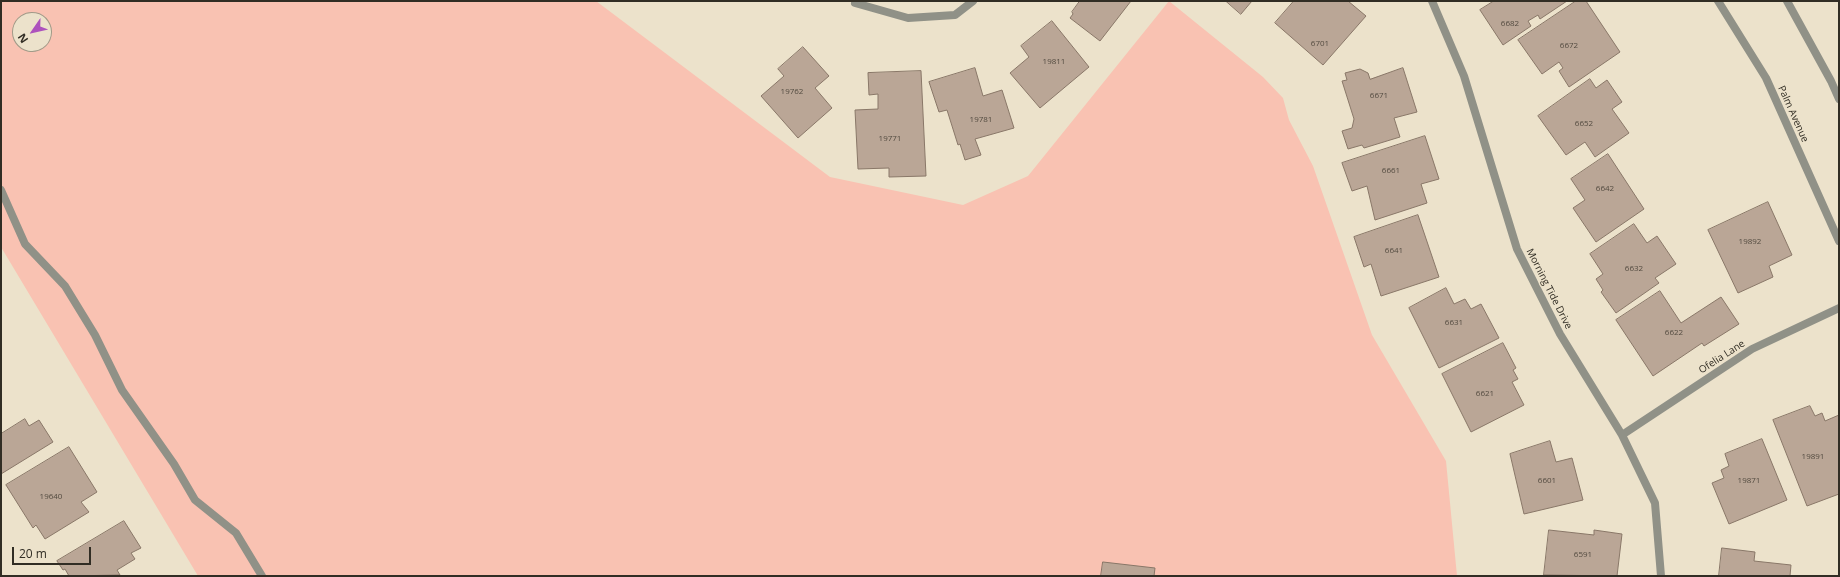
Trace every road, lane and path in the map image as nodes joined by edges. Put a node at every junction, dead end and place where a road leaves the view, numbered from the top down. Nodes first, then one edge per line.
1 (973, 1) edge
2 (1432, 1) edge
3 (1718, 1) edge
4 (1787, 1) edge
5 (855, 3) dead end
6 (1839, 99) edge
7 (1, 190) edge
8 (1839, 241) edge
9 (1839, 308) edge
10 (1622, 435) junction
11 (262, 576) edge
12 (1661, 576) edge

1 - 5 street
2 - 10 street, Morning Tide Drive
3 - 8 street, Palm Avenue
4 - 6 street
7 - 11 street
9 - 10 street, Ofelia Lane
10 - 12 street, Morning Tide Drive

